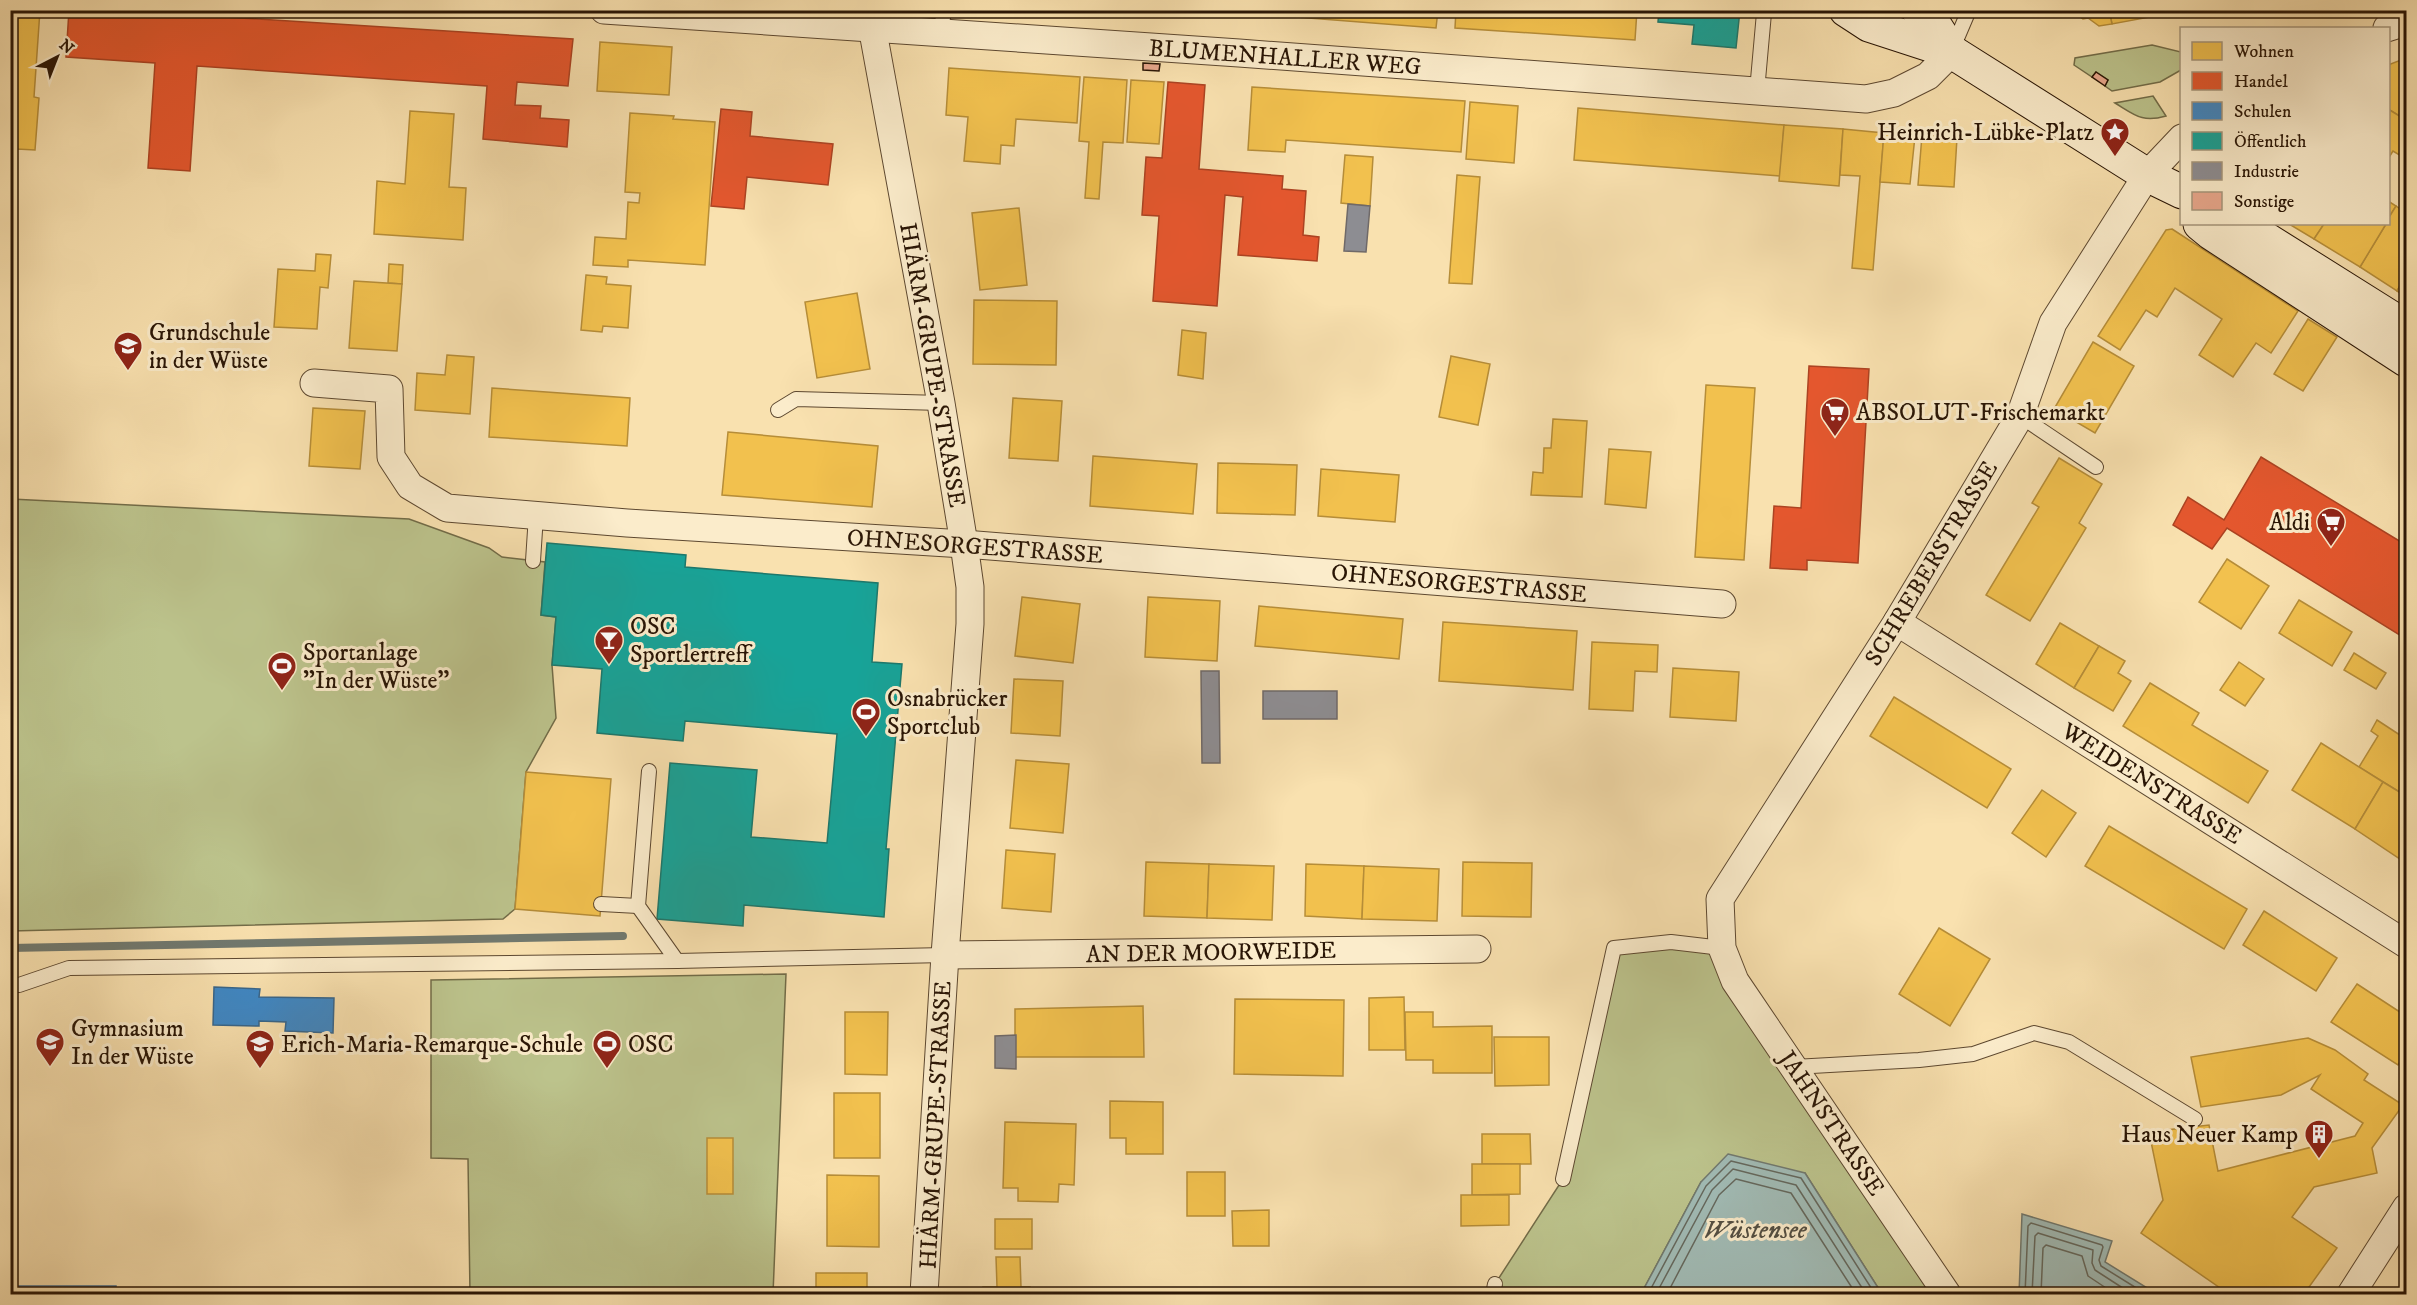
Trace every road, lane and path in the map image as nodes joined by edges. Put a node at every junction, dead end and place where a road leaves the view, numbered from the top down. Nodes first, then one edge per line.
1 (604, 10) edge
2 (1846, 10) edge
3 (1918, 10) edge
4 (1969, 10) edge
5 (1764, 13) dead end
6 (870, 19) edge
7 (942, 22) edge
8 (2406, 22) edge
9 (2390, 27) edge
10 (1952, 52) junction
11 (1757, 91) junction
12 (2180, 139) edge
13 (2147, 175) junction
14 (2180, 192) edge
15 (2180, 206) edge
16 (2201, 225) edge
17 (2243, 225) edge
18 (2386, 325) edge
19 (2406, 360) edge
20 (314, 383) dead end
21 (941, 403) junction
22 (778, 410) dead end
23 (2020, 416) junction
24 (2096, 467) dead end
25 (536, 515) junction
26 (964, 544) junction
27 (533, 561) dead end
28 (1722, 604) dead end
29 (1898, 622) junction
30 (649, 771) dead end
31 (601, 904) dead end
32 (638, 906) junction
33 (2406, 944) edge
34 (1722, 948) junction
35 (1478, 949) dead end
36 (945, 955) junction
37 (677, 961) junction
38 (10, 985) edge
39 (1794, 1067) junction
40 (2195, 1119) dead end
41 (1563, 1179) dead end
42 (2406, 1208) edge
43 (924, 1294) edge
44 (1947, 1294) edge
45 (2351, 1294) edge

1 - 6 street, BLUMENHALLER WEG
2 - 10 main road
3 - 10 main road
4 - 10 lane
5 - 11 lane
6 - 7 street, BLUMENHALLER WEG
6 - 21 street, HIÄRM-GRUPE-STRASSE
7 - 11 street, BLUMENHALLER WEG
8 - 9 street
10 - 11 street, BLUMENHALLER WEG
10 - 13 main road
12 - 13 street, SCHREBERSTRASSE
13 - 14 main road
13 - 15 main road
13 - 23 street, SCHREBERSTRASSE
16 - 18 main road
17 - 18 main road
18 - 19 main road
20 - 25 street, OHNESORGESTRASSE
21 - 22 lane
21 - 26 street, HIÄRM-GRUPE-STRASSE
23 - 24 lane
23 - 29 street, SCHREBERSTRASSE
25 - 26 street, OHNESORGESTRASSE
25 - 27 lane
26 - 28 street, OHNESORGESTRASSE
26 - 36 street, HIÄRM-GRUPE-STRASSE
29 - 33 street, WEIDENSTRASSE
29 - 34 street, SCHREBERSTRASSE
30 - 32 lane
31 - 32 lane
32 - 37 lane
34 - 39 street, JAHNSTRASSE
34 - 41 lane
35 - 36 street, AN DER MOORWEIDE
36 - 37 lane, HIÄRM-GRUPE-STRASSE
36 - 43 street, HIÄRM-GRUPE-STRASSE
37 - 38 lane, HIÄRM-GRUPE-STRASSE
39 - 40 lane
39 - 44 street, JAHNSTRASSE
42 - 45 street

